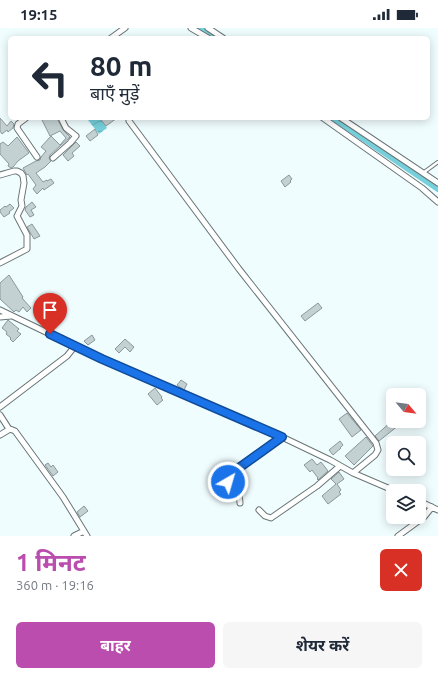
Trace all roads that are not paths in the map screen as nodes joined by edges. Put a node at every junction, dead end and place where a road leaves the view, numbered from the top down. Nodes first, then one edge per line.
1 (125, 28) edge
2 (191, 28) edge
3 (208, 28) edge
4 (114, 36) edge
5 (205, 36) edge
6 (220, 36) edge
7 (23, 120) edge
8 (62, 120) edge
9 (326, 120) edge
10 (344, 120) edge
11 (129, 121) dead end
12 (37, 157) dead end
13 (53, 158) dead end
14 (438, 162) edge
15 (423, 173) junction
16 (0, 175) edge
17 (438, 183) edge
18 (438, 202) edge
19 (0, 263) edge
20 (0, 310) edge
21 (12, 316) junction
22 (0, 317) edge
23 (75, 346) junction
24 (0, 408) edge
25 (0, 415) edge
26 (9, 429) junction
27 (0, 435) edge
28 (282, 437) junction
29 (340, 466) junction
30 (353, 473) junction
31 (386, 487) edge
32 (240, 503) dead end
33 (426, 504) edge
34 (432, 507) junction
35 (259, 510) dead end
36 (438, 510) edge
37 (85, 534) edge
38 (74, 536) edge
39 (398, 536) edge

1 - 4 street
2 - 5 street
3 - 6 street
7 - 12 street
8 - 13 street
9 - 18 street
10 - 15 street
11 - 30 street
14 - 15 lane
15 - 17 street
16 - 19 street
20 - 21 street
21 - 22 street
21 - 23 street
23 - 24 street
23 - 28 street
25 - 26 street
26 - 27 street
26 - 37 street
28 - 29 street
28 - 32 street
29 - 30 street
29 - 35 street
30 - 31 street
33 - 34 street
34 - 36 street
34 - 39 street
37 - 38 street

